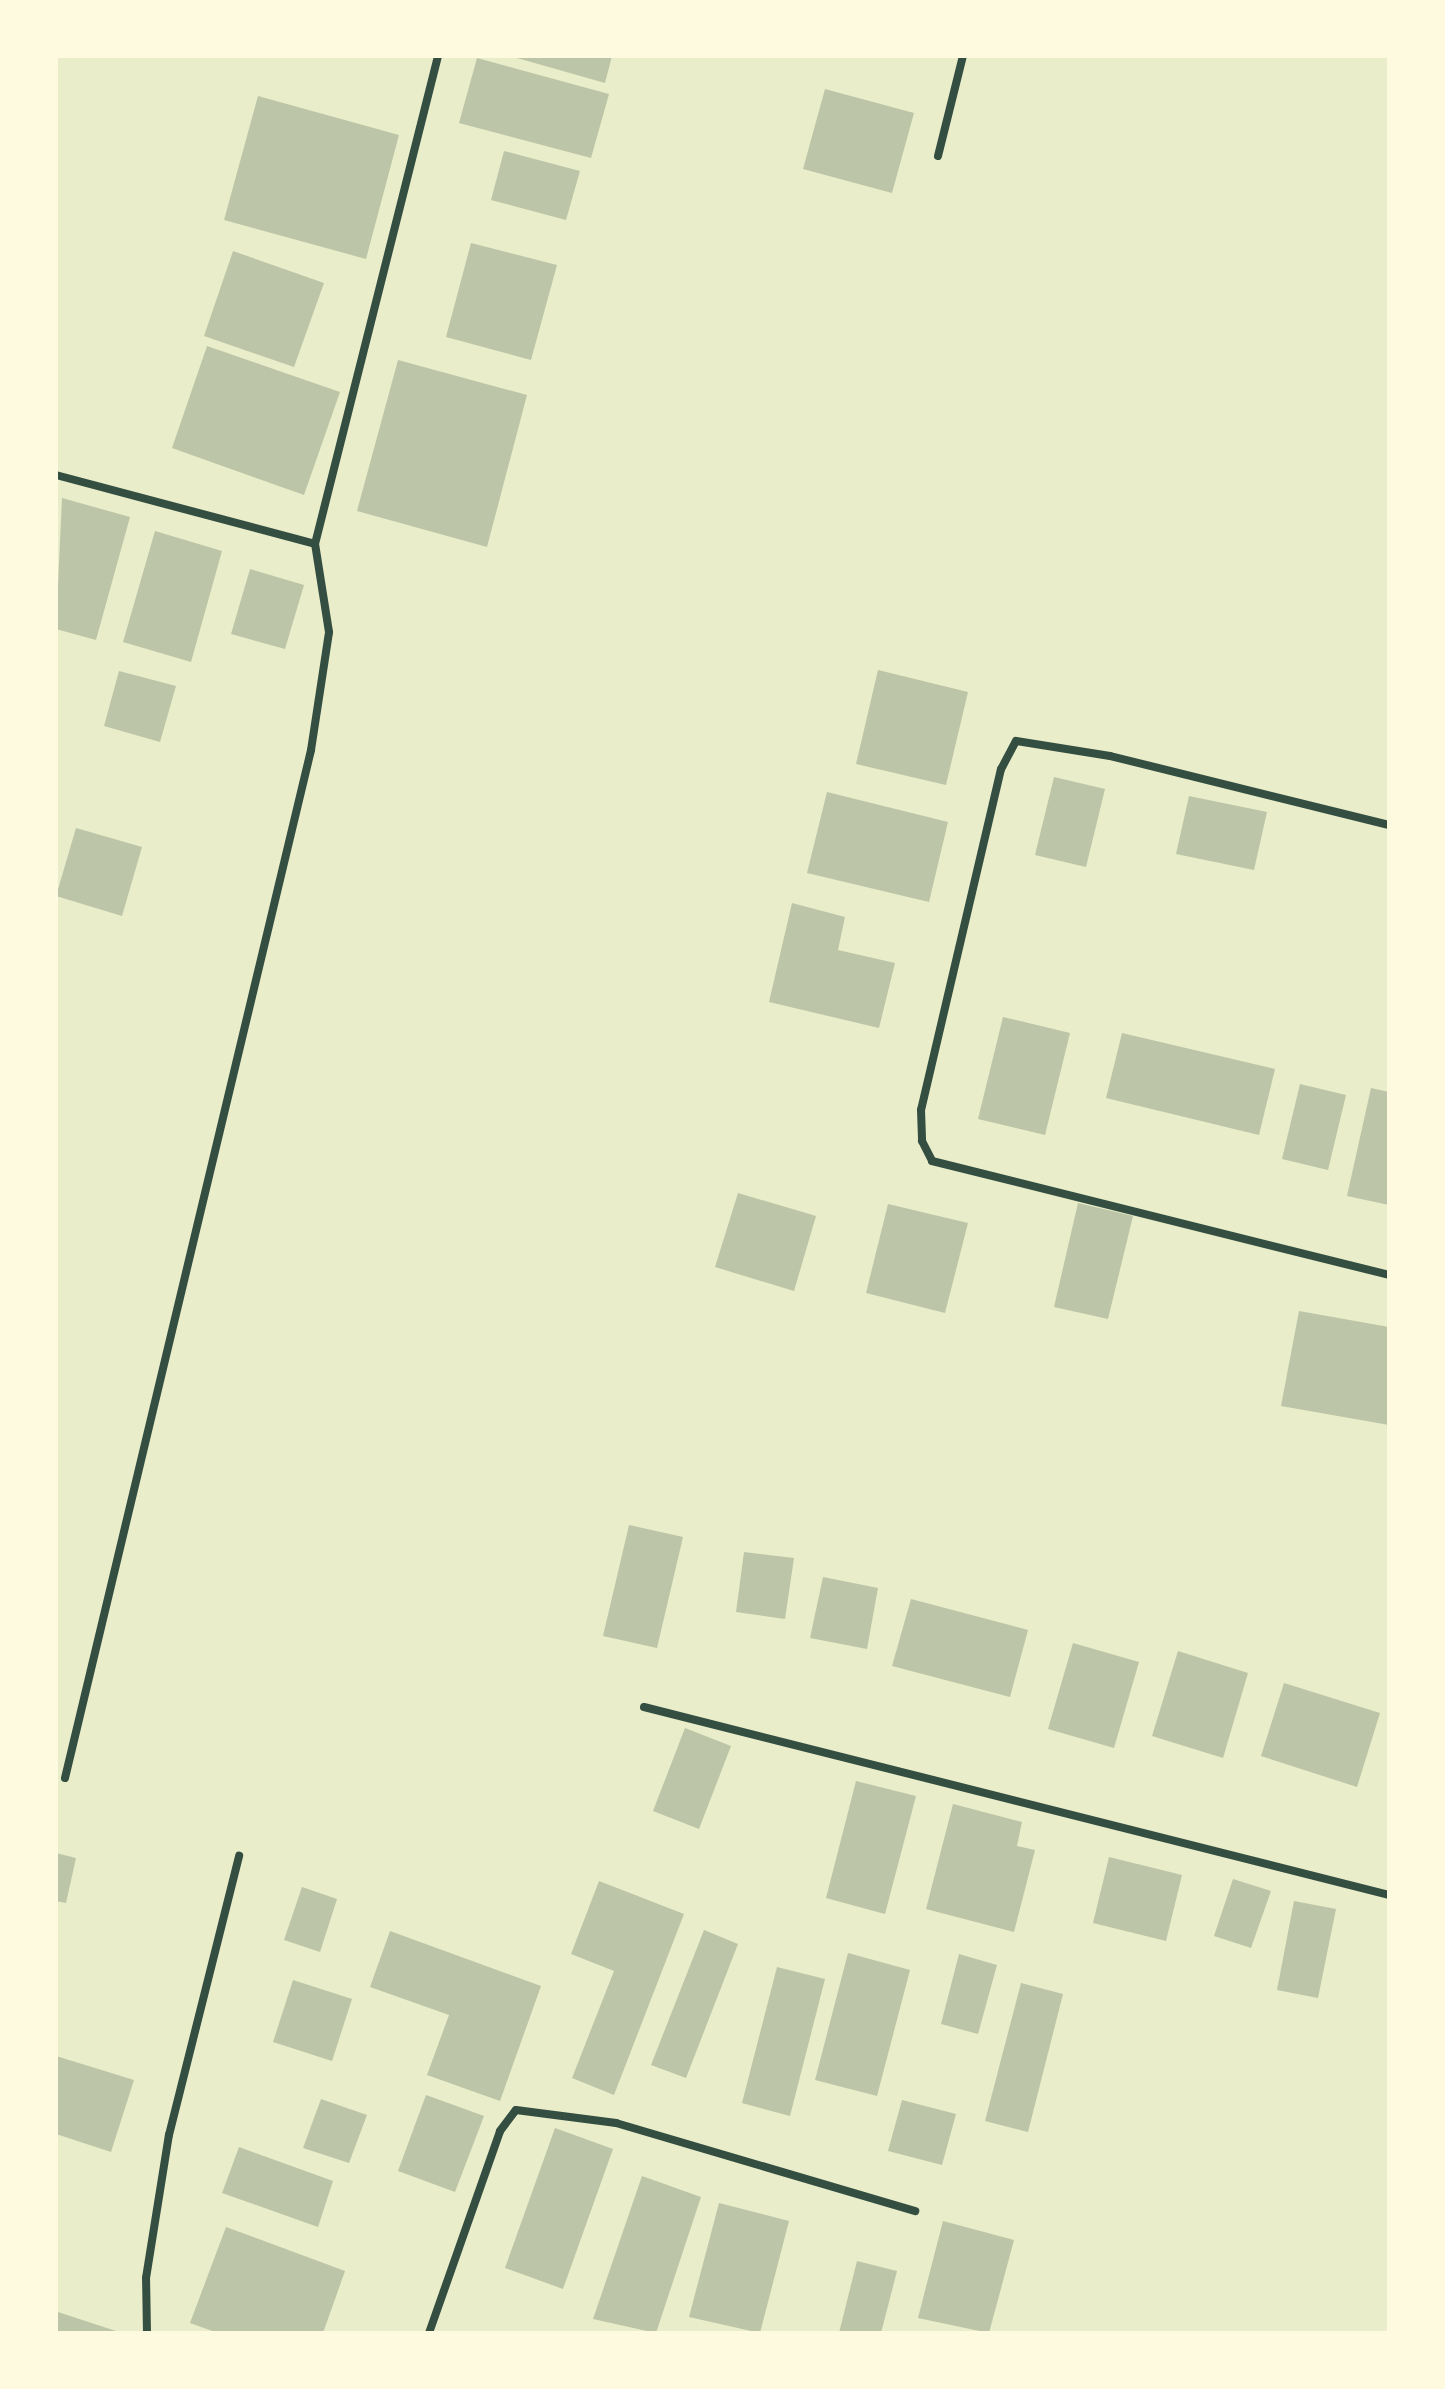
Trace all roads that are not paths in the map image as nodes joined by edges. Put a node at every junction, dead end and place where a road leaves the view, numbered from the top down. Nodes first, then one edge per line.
1 (438, 56) edge
2 (963, 56) edge
3 (938, 156) dead end
4 (56, 475) edge
5 (315, 544) junction
6 (1389, 825) edge
7 (1389, 1275) edge
8 (644, 1707) dead end
9 (65, 1778) dead end
10 (239, 1856) dead end
11 (1389, 1895) edge
12 (915, 2211) dead end
13 (147, 2333) edge
14 (429, 2333) edge

1 - 5 street
2 - 3 street
4 - 5 street
5 - 9 street
6 - 7 street
8 - 11 street
10 - 13 street
12 - 14 street

